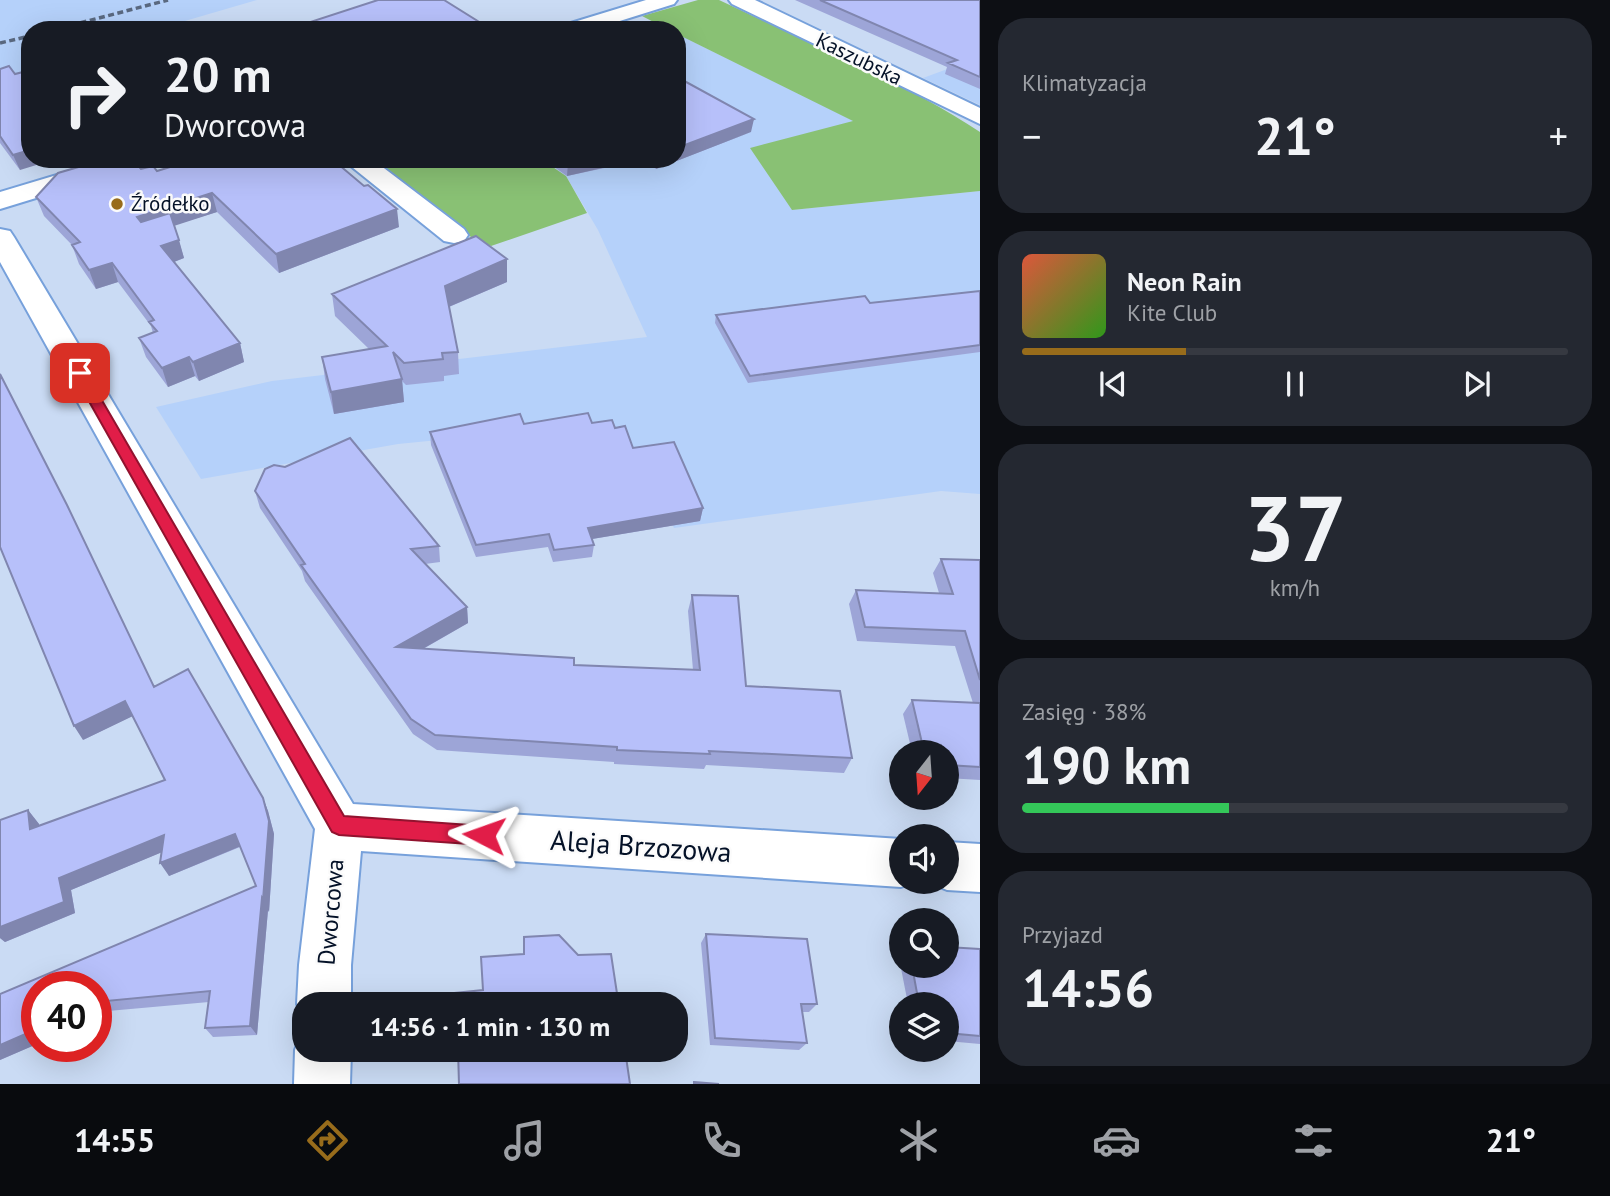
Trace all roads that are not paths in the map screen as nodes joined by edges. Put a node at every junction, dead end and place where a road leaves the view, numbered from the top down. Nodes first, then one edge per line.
1 (667, 0) edge
2 (739, 0) edge
3 (598, 21) edge
4 (980, 117) edge
5 (108, 168) edge
6 (367, 168) edge
7 (0, 201) edge
8 (454, 235) dead end
9 (0, 237) edge
10 (339, 825) junction
11 (889, 862) edge
12 (959, 867) edge
13 (980, 868) edge
14 (324, 992) edge
15 (323, 1062) edge
16 (322, 1084) edge

1 - 3 street
2 - 4 street, Kaszubska
5 - 7 street
6 - 8 street
9 - 10 street, Dworcowa
10 - 11 street, Aleja Brzozowa
10 - 14 street, Dworcowa
12 - 13 street
15 - 16 street

